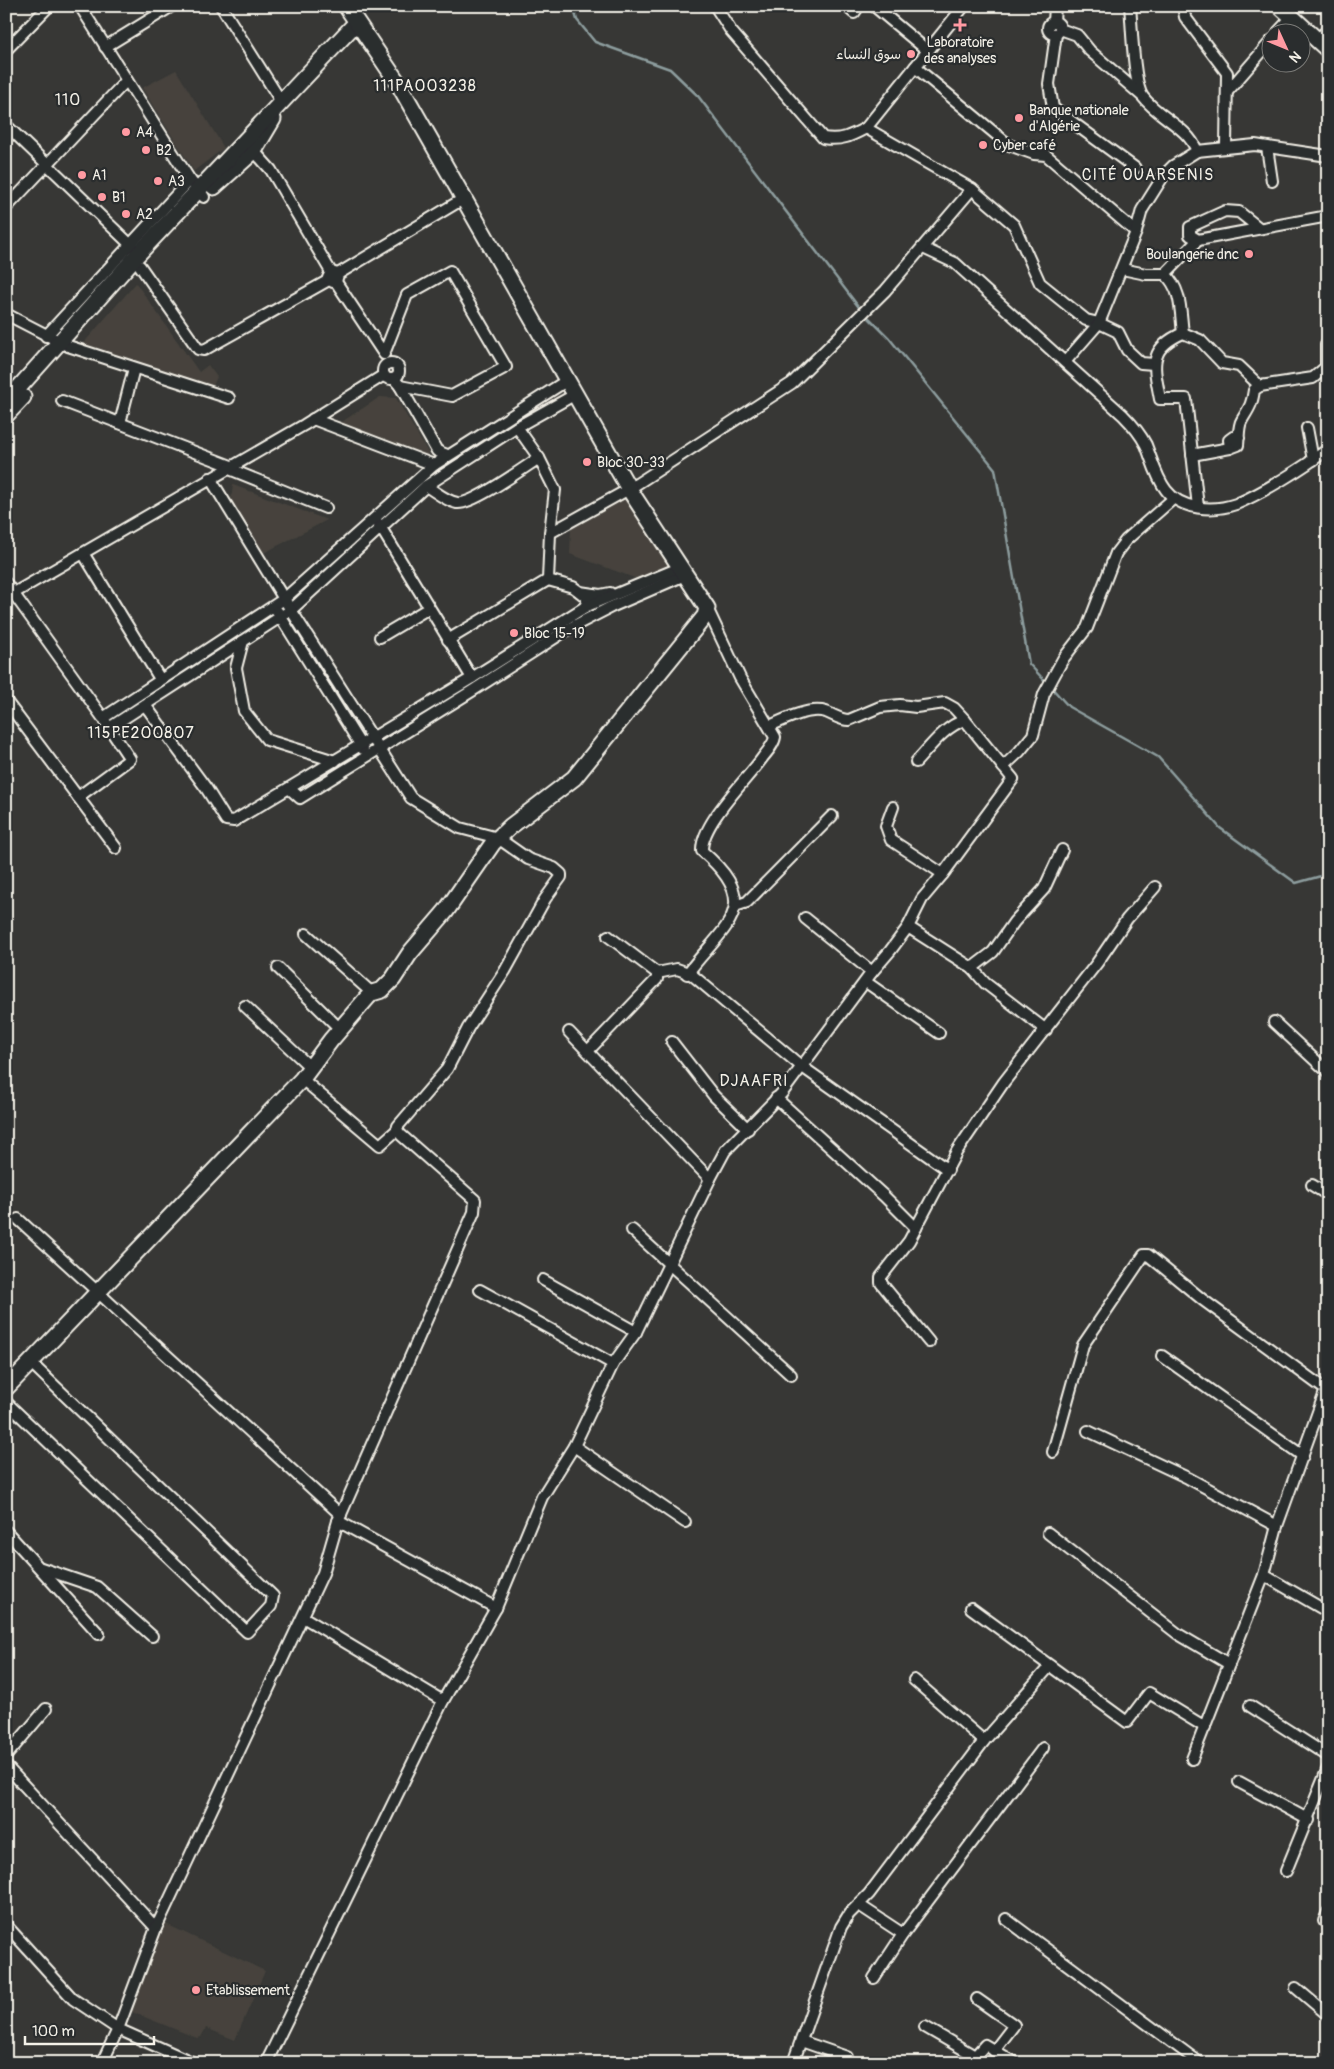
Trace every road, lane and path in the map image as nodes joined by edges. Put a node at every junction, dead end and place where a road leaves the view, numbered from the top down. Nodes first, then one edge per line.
1 (49, 6) edge
2 (80, 6) edge
3 (172, 6) edge
4 (221, 6) edge
5 (346, 6) edge
6 (716, 6) edge
7 (846, 6) edge
8 (859, 6) edge
9 (874, 6) edge
10 (964, 6) edge
11 (1054, 6) edge
12 (1130, 6) edge
13 (1183, 6) edge
14 (1280, 6) edge
15 (1292, 17) junction
16 (1287, 22) edge
17 (356, 23) junction
18 (1056, 28) junction
19 (1326, 36) edge
20 (105, 47) junction
21 (6, 50) edge
22 (928, 50) junction
23 (1262, 52) edge
24 (915, 67) junction
25 (126, 81) junction
26 (1227, 92) junction
27 (1143, 97) junction
28 (280, 105) junction
29 (6, 125) edge
30 (866, 128) junction
31 (251, 145) junction
32 (1226, 147) junction
33 (1267, 147) junction
34 (1197, 152) junction
35 (1328, 156) edge
36 (48, 164) junction
37 (1135, 168) dead end
38 (1272, 181) dead end
39 (198, 189) junction
40 (972, 189) junction
41 (463, 199) junction
42 (6, 208) edge
43 (1328, 216) edge
44 (1259, 228) junction
45 (1136, 232) junction
46 (1198, 240) junction
47 (923, 248) junction
48 (137, 255) junction
49 (1122, 269) junction
50 (1165, 274) junction
51 (333, 277) junction
52 (6, 314) edge
53 (1099, 323) junction
54 (1183, 332) junction
55 (46, 336) junction
56 (1328, 340) edge
57 (64, 345) junction
58 (386, 358) junction
59 (1065, 362) junction
60 (1154, 364) junction
61 (134, 368) junction
62 (393, 380) junction
63 (566, 381) junction
64 (1260, 386) junction
65 (574, 395) junction
66 (229, 398) dead end
67 (62, 401) dead end
68 (6, 402) edge
69 (6, 415) edge
70 (313, 419) junction
71 (120, 423) junction
72 (517, 427) junction
73 (1307, 428) dead end
74 (1328, 449) edge
75 (447, 455) junction
76 (1192, 455) junction
77 (539, 458) junction
78 (1314, 460) junction
79 (434, 465) junction
80 (229, 467) junction
81 (210, 478) junction
82 (426, 486) junction
83 (629, 489) junction
84 (1174, 498) junction
85 (1198, 507) junction
86 (326, 508) dead end
87 (376, 519) junction
88 (381, 529) junction
89 (550, 533) junction
90 (83, 553) junction
91 (682, 571) junction
92 (548, 580) junction
93 (6, 583) edge
94 (628, 588) junction
95 (580, 592) junction
96 (14, 593) junction
97 (284, 599) junction
98 (274, 606) junction
99 (585, 607) junction
100 (429, 608) junction
101 (707, 608) junction
102 (291, 610) junction
103 (281, 617) junction
104 (380, 637) dead end
105 (448, 640) junction
106 (243, 641) junction
107 (472, 678) junction
108 (160, 680) junction
109 (6, 701) edge
110 (145, 705) junction
111 (103, 718) junction
112 (965, 720) junction
113 (770, 726) junction
114 (109, 728) junction
115 (372, 738) junction
116 (360, 745) junction
117 (379, 749) junction
118 (367, 756) junction
119 (335, 761) junction
120 (916, 762) dead end
121 (1003, 767) junction
122 (290, 789) junction
123 (78, 797) junction
124 (893, 806) dead end
125 (832, 816) dead end
126 (498, 838) junction
127 (116, 848) dead end
128 (1062, 850) dead end
129 (944, 874) junction
130 (1155, 887) dead end
131 (735, 906) junction
132 (805, 918) dead end
133 (908, 927) junction
134 (306, 934) dead end
135 (608, 936) dead end
136 (278, 968) dead end
137 (972, 968) junction
138 (872, 972) junction
139 (657, 973) junction
140 (687, 974) junction
141 (866, 982) junction
142 (372, 993) junction
143 (245, 1006) dead end
144 (1274, 1022) dead end
145 (340, 1029) junction
146 (1046, 1030) junction
147 (570, 1032) dead end
148 (939, 1034) dead end
149 (672, 1042) dead end
150 (588, 1051) junction
151 (801, 1066) junction
152 (1328, 1072) edge
153 (306, 1073) junction
154 (776, 1098) junction
155 (748, 1129) junction
156 (397, 1130) junction
157 (948, 1170) junction
158 (710, 1179) junction
159 (1312, 1185) dead end
160 (1328, 1195) edge
161 (18, 1219) dead end
162 (916, 1228) junction
163 (632, 1230) dead end
164 (669, 1263) junction
165 (543, 1280) dead end
166 (480, 1290) dead end
167 (98, 1291) junction
168 (636, 1332) junction
169 (929, 1342) dead end
170 (1162, 1356) dead end
171 (30, 1362) junction
172 (613, 1364) junction
173 (791, 1375) dead end
174 (1327, 1387) edge
175 (6, 1388) edge
176 (6, 1402) edge
177 (1088, 1431) dead end
178 (574, 1446) junction
179 (1052, 1452) dead end
180 (1302, 1456) junction
181 (340, 1518) junction
182 (686, 1522) dead end
183 (1277, 1526) junction
184 (6, 1531) edge
185 (1048, 1533) dead end
186 (41, 1568) junction
187 (1264, 1575) junction
188 (496, 1608) junction
189 (970, 1608) dead end
190 (1328, 1612) edge
191 (302, 1617) junction
192 (99, 1634) dead end
193 (152, 1636) dead end
194 (1229, 1664) junction
195 (1050, 1666) junction
196 (914, 1680) dead end
197 (443, 1700) junction
198 (1250, 1706) dead end
199 (46, 1709) dead end
200 (1206, 1727) junction
201 (984, 1741) junction
202 (1043, 1748) dead end
203 (6, 1756) edge
204 (1328, 1756) edge
205 (1192, 1759) dead end
206 (6, 1766) edge
207 (1328, 1768) edge
208 (1239, 1782) dead end
209 (1309, 1820) junction
210 (1286, 1871) dead end
211 (860, 1905) junction
212 (1006, 1919) dead end
213 (6, 1925) edge
214 (156, 1928) junction
215 (903, 1934) junction
216 (874, 1978) dead end
217 (1296, 1988) dead end
218 (976, 1999) dead end
219 (1328, 2016) edge
220 (925, 2027) dead end
221 (118, 2029) junction
222 (801, 2041) junction
223 (994, 2051) junction
224 (847, 2057) dead end
225 (972, 2060) edge
226 (102, 2063) edge
227 (194, 2063) edge
228 (266, 2063) edge
229 (793, 2063) edge
230 (1016, 2063) edge
231 (1200, 2063) edge

1 - 21 street
2 - 20 street
3 - 20 street
4 - 28 street
5 - 17 street
6 - 30 street
7 - 8 street
9 - 22 street
10 - 22 street
11 - 18 street
12 - 27 street
13 - 26 street
14 - 15 street
15 - 16 street
15 - 19 street
17 - 28 street
17 - 41 street
18 - 27 street
18 - 37 street
20 - 25 street
22 - 24 street
23 - 26 street
24 - 30 street
24 - 45 street
25 - 36 street
25 - 39 street
26 - 32 street
27 - 34 street
28 - 31 street
29 - 36 street
30 - 40 street
31 - 39 street
31 - 51 street
32 - 33 street
32 - 34 street
33 - 35 street
33 - 38 street
34 - 45 street
36 - 42 street
36 - 48 street
39 - 48 street
40 - 47 street
40 - 53 street
41 - 51 street
41 - 63 street
43 - 44 street
44 - 46 street
44 - 46 street
45 - 49 street
46 - 50 street
47 - 59 street
47 - 83 street
48 - 51 street
48 - 55 street
48 - 57 street
49 - 50 street
49 - 53 street
50 - 54 street
51 - 58 street
52 - 55 street
53 - 59 street
53 - 60 street
54 - 60 street
54 - 64 street
55 - 57 street
56 - 64 street
57 - 61 street
57 - 68 street
57 - 69 street
58 - 62 street
58 - 62 street
58 - 62 street
59 - 84 street
60 - 76 street
61 - 66 street
61 - 71 street
62 - 70 street
62 - 75 street
63 - 65 street
63 - 75 street
64 - 76 street
65 - 72 street
65 - 83 street
67 - 71 street
70 - 79 street
70 - 80 street
71 - 80 street
72 - 77 street
72 - 82 street
73 - 78 street
74 - 78 street
75 - 79 street
76 - 85 street
77 - 82 street
77 - 89 street
78 - 85 street
79 - 87 street
80 - 81 street
80 - 86 street
81 - 90 street
81 - 97 street
82 - 88 street
83 - 89 street
83 - 91 street
84 - 85 street
84 - 121 street
87 - 88 street
87 - 97 street
88 - 100 street
88 - 102 street
89 - 92 street
90 - 96 street
90 - 108 street
91 - 94 street
91 - 101 street
91 - 117 street
92 - 95 street
92 - 105 street
93 - 96 street
94 - 95 street
94 - 99 street
95 - 99 street
96 - 111 street
97 - 98 street
97 - 102 street
98 - 103 street
98 - 108 street
99 - 107 street
100 - 104 street
100 - 105 street
101 - 113 street
101 - 126 street
102 - 103 street
102 - 115 street
103 - 106 street
103 - 116 street
105 - 107 street
106 - 110 street
106 - 119 street
107 - 115 street
108 - 111 street
109 - 123 street
110 - 114 street
110 - 122 street
111 - 114 street
112 - 113 street
112 - 120 street
112 - 121 street
113 - 131 street
114 - 123 street
115 - 116 street
115 - 117 street
116 - 118 street
116 - 119 street
117 - 118 street
117 - 126 street
118 - 122 street
119 - 122 street
121 - 129 street
123 - 127 street
124 - 129 street
125 - 131 street
126 - 142 street
126 - 156 street
128 - 137 street
129 - 133 street
130 - 146 street
131 - 140 street
132 - 138 street
133 - 137 street
133 - 138 street
134 - 142 street
135 - 139 street
136 - 145 street
137 - 146 street
138 - 141 street
139 - 140 street
139 - 150 street
140 - 151 street
141 - 148 street
141 - 151 street
142 - 145 street
143 - 153 street
144 - 152 street
145 - 153 street
146 - 157 street
147 - 150 street
149 - 155 street
150 - 158 street
151 - 154 street
151 - 157 street
153 - 156 street
153 - 167 street
154 - 155 street
154 - 162 street
155 - 158 street
156 - 181 street
157 - 162 street
158 - 164 street
159 - 160 street
161 - 167 street
162 - 169 street
163 - 164 street
164 - 168 street
164 - 173 street
165 - 168 street
166 - 172 street
167 - 171 street
167 - 181 street
168 - 172 street
170 - 180 street
171 - 175 street
171 - 176 street
172 - 178 street
174 - 179 street
174 - 180 street
177 - 183 street
178 - 182 street
178 - 188 street
180 - 183 street
181 - 188 street
181 - 191 street
183 - 187 street
184 - 186 street
185 - 194 street
186 - 192 street
186 - 193 street
187 - 190 street
187 - 194 street
188 - 197 street
189 - 195 street
191 - 197 street
191 - 214 street
194 - 200 street
195 - 200 street
195 - 201 street
196 - 201 street
197 - 228 street
198 - 204 street
199 - 203 street
200 - 205 street
201 - 211 street
202 - 215 street
206 - 214 street
207 - 209 street
208 - 209 street
209 - 210 street
211 - 215 street
211 - 222 street
212 - 231 street
213 - 221 street
214 - 221 street
215 - 216 street
217 - 219 street
218 - 223 street
220 - 225 street
221 - 226 street
221 - 227 street
222 - 224 street
222 - 229 street
223 - 225 street
223 - 230 street

